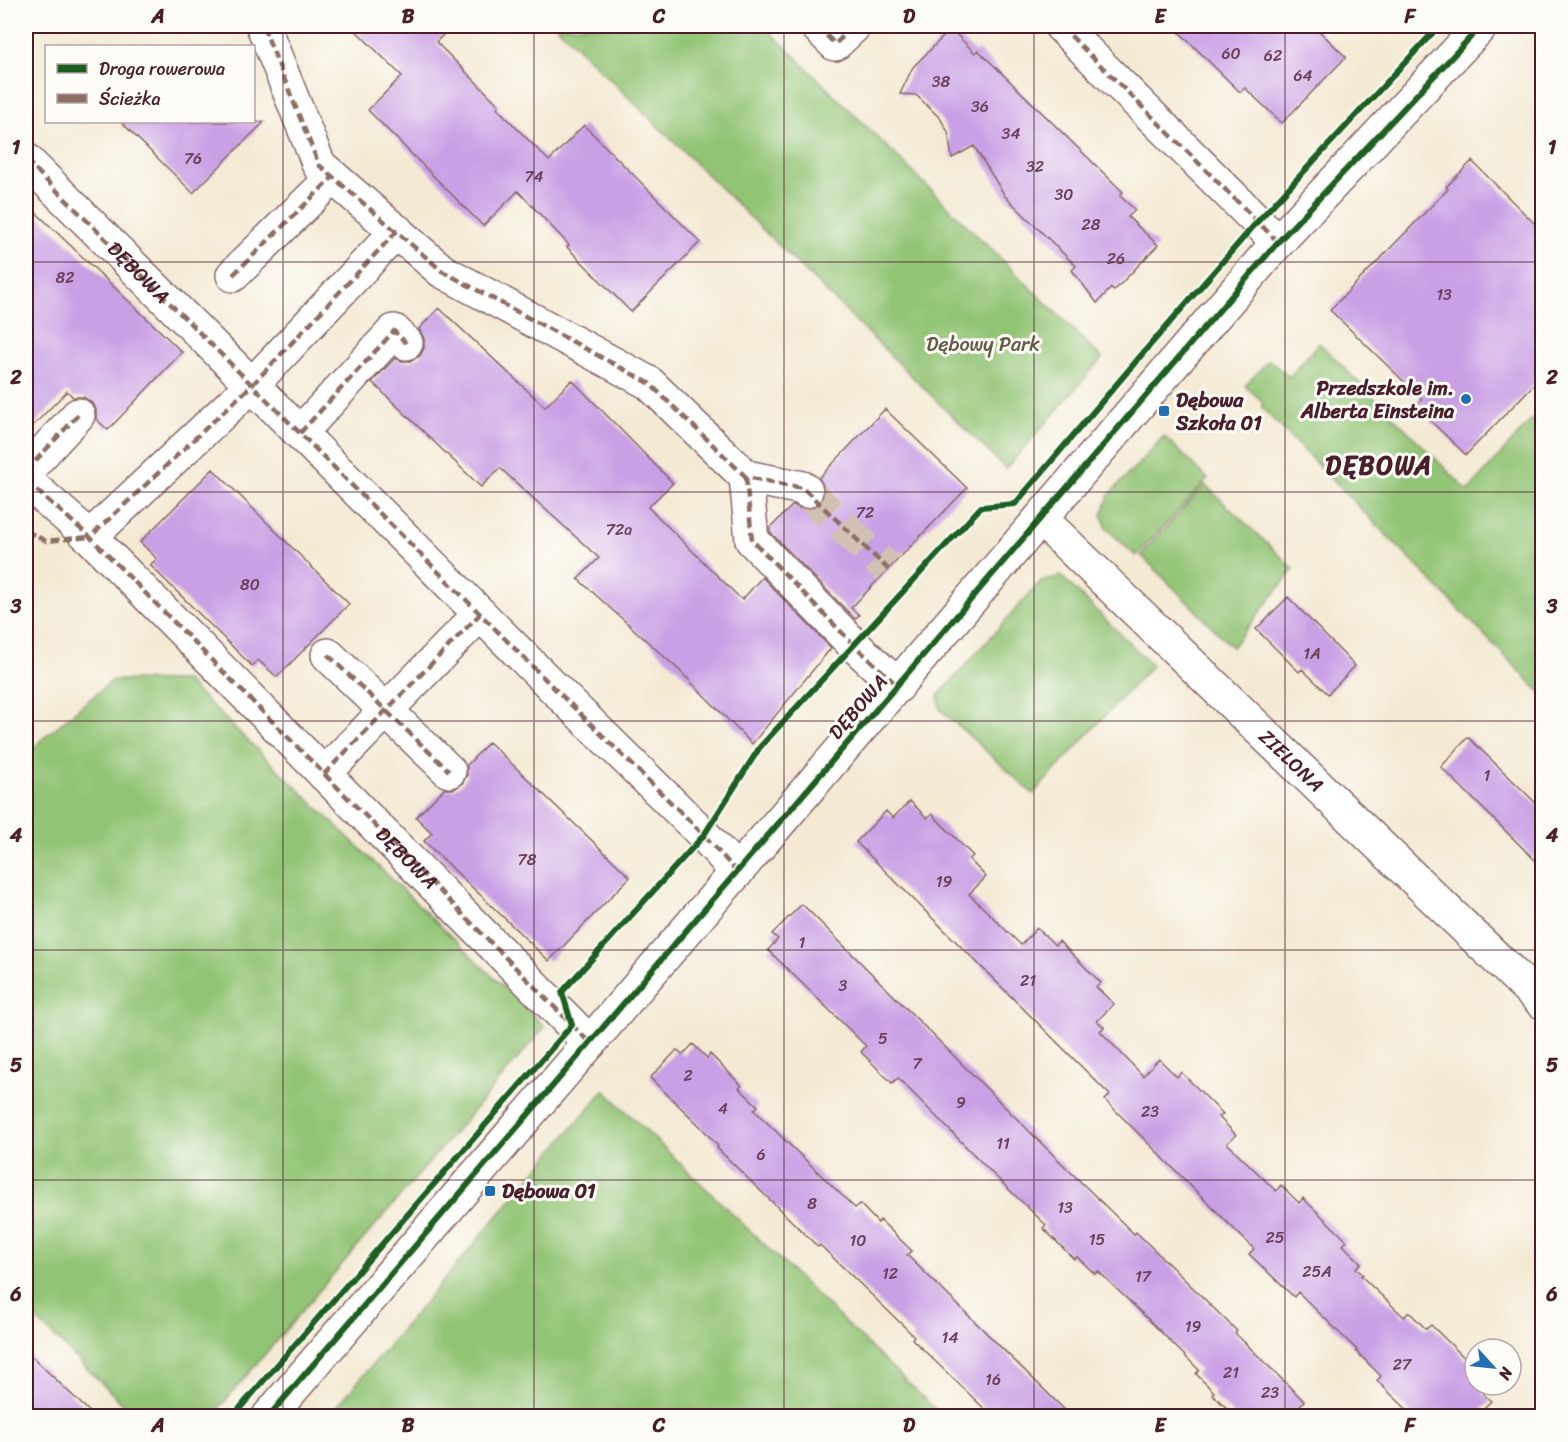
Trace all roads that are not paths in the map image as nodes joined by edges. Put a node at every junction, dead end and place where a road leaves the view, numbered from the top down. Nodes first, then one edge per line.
1 (263, 26) edge
2 (817, 26) edge
3 (854, 26) edge
4 (1061, 26) edge
5 (1480, 26) edge
6 (26, 160) edge
7 (333, 177) junction
8 (397, 231) junction
9 (1278, 242) junction
10 (233, 275) dead end
11 (406, 343) dead end
12 (252, 385) junction
13 (78, 415) dead end
14 (300, 433) junction
15 (26, 471) edge
16 (746, 477) junction
17 (26, 481) edge
18 (806, 491) tunnel mouth
19 (1041, 519) junction
20 (90, 537) junction
21 (480, 614) junction
22 (328, 655) dead end
23 (898, 686) junction
24 (386, 710) junction
25 (449, 771) dead end
26 (324, 774) junction
27 (737, 872) junction
28 (1542, 1002) edge
29 (590, 1042) junction
30 (269, 1416) edge

1 - 7 street
2 - 3 street
4 - 9 street
5 - 9 street, DĘBOWA
6 - 12 street, DĘBOWA
7 - 8 street
7 - 10 street
8 - 12 street
8 - 16 street
9 - 19 street, DĘBOWA
11 - 14 street
12 - 14 street, DĘBOWA
12 - 20 street
13 - 15 street
14 - 21 street, DĘBOWA
16 - 18 street
16 - 23 street
17 - 20 street, DĘBOWA
19 - 23 street, DĘBOWA
19 - 28 street, ZIELONA
20 - 26 street, DĘBOWA
21 - 24 street
21 - 27 street, DĘBOWA
22 - 24 street
23 - 27 street, DĘBOWA
24 - 25 street
24 - 26 street
26 - 29 street, DĘBOWA
27 - 29 street, DĘBOWA
29 - 30 street, DĘBOWA

